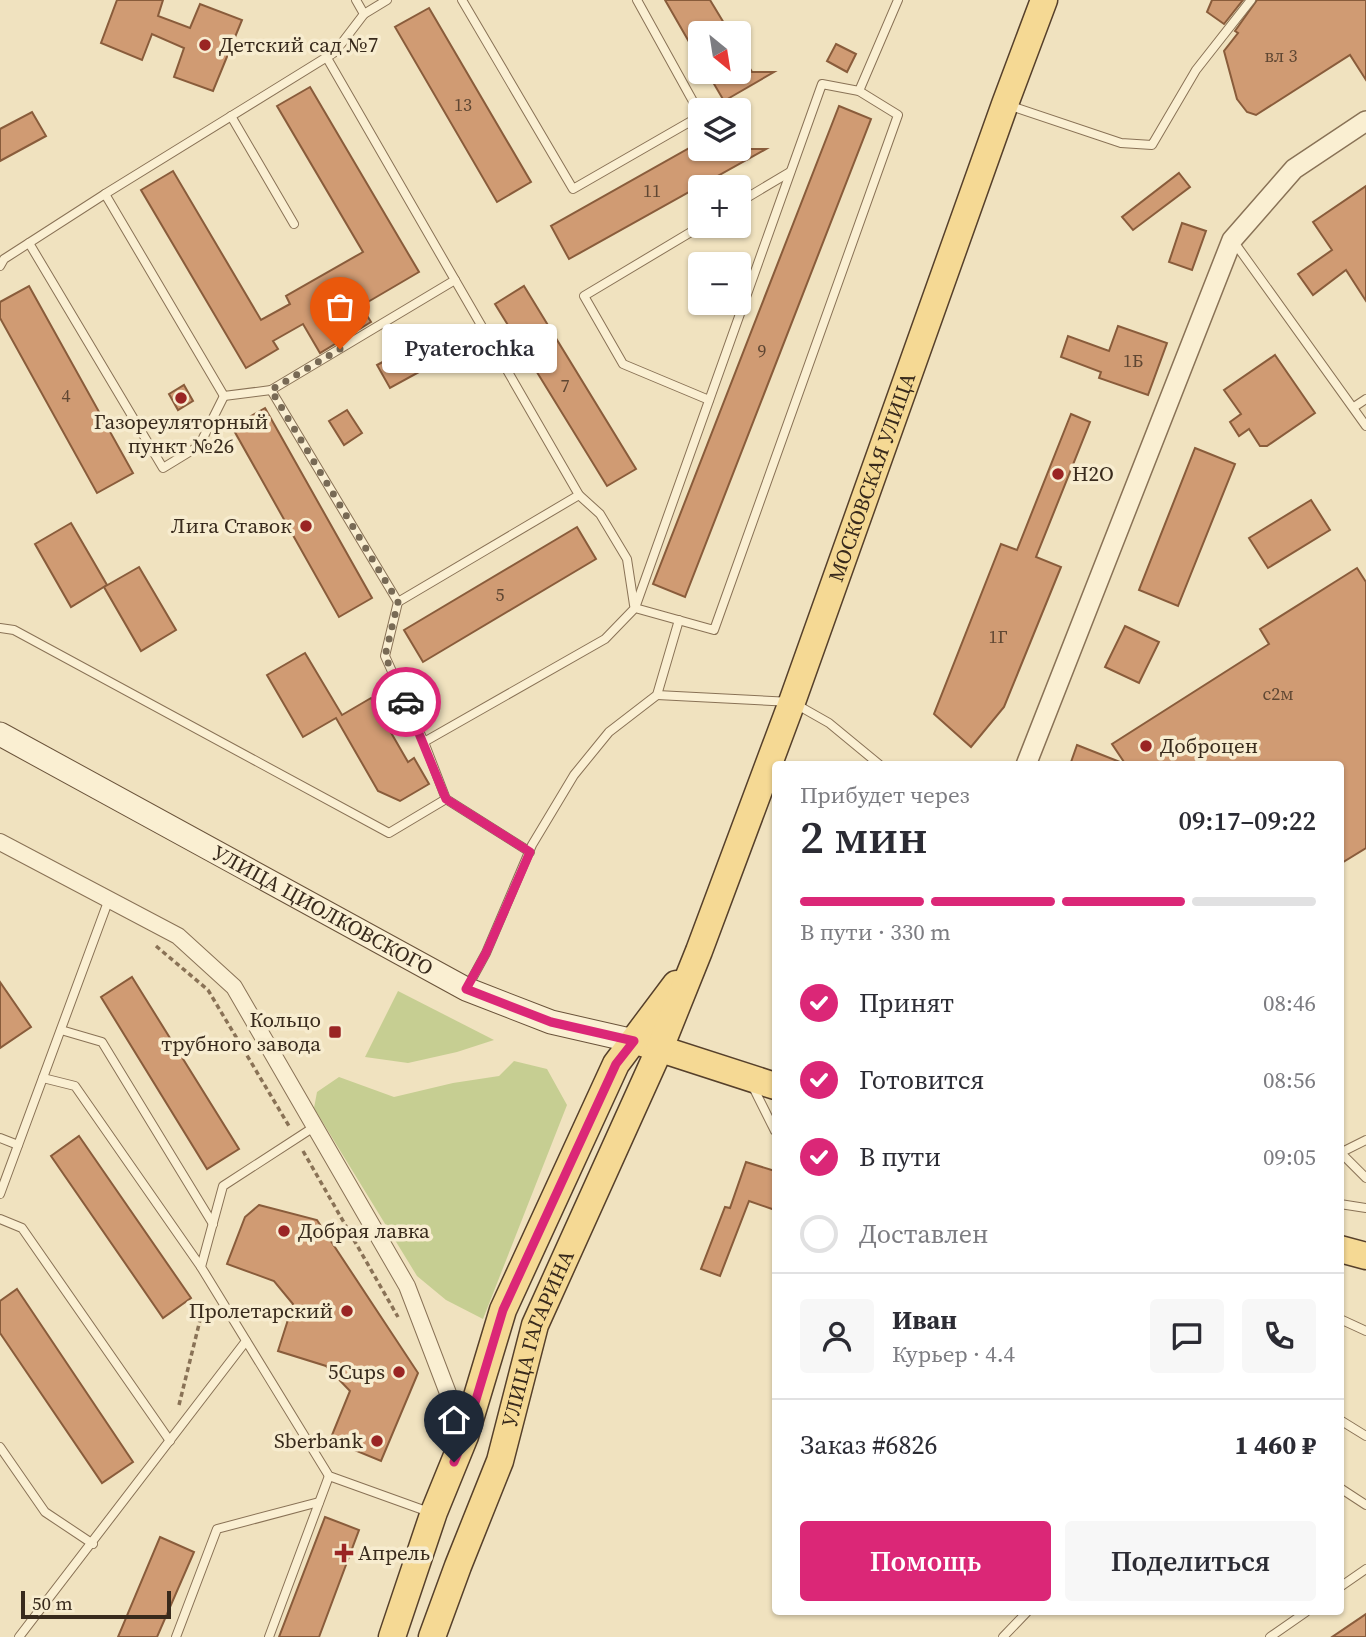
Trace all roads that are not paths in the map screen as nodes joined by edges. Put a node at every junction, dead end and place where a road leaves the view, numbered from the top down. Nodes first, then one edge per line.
1 (356, 0) edge
2 (387, 0) edge
3 (463, 0) edge
4 (637, 0) edge
5 (898, 0) edge
6 (1044, 0) edge
7 (1251, 0) edge
8 (363, 14) junction
9 (327, 58) junction
10 (859, 91) junction
11 (691, 98) edge
12 (1004, 104) junction
13 (231, 116) junction
14 (1366, 121) edge
15 (688, 122) edge
16 (790, 172) junction
17 (105, 194) junction
18 (751, 196) edge
19 (293, 224) dead end
20 (688, 234) edge
21 (1232, 240) junction
22 (29, 243) junction
23 (1, 259) edge
24 (455, 281) junction
25 (271, 390) junction
26 (224, 396) junction
27 (1366, 399) edge
28 (709, 400) junction
29 (1354, 407) junction
30 (1366, 426) edge
31 (579, 495) junction
32 (398, 602) junction
33 (635, 608) junction
34 (679, 620) junction
35 (0, 628) edge
36 (657, 695) junction
37 (792, 702) junction
38 (0, 734) edge
39 (424, 742) junction
40 (875, 761) edge
41 (1028, 761) edge
42 (446, 799) junction
43 (0, 842) edge
44 (530, 852) junction
45 (109, 900) junction
46 (699, 951) junction
47 (466, 989) junction
48 (61, 1030) junction
49 (634, 1041) junction
50 (660, 1048) junction
51 (747, 1076) junction
52 (43, 1078) junction
53 (772, 1085) edge
54 (772, 1125) edge
55 (314, 1128) junction
56 (0, 1138) edge
57 (1366, 1140) edge
58 (18, 1145) junction
59 (1344, 1151) edge
60 (1344, 1156) edge
61 (1366, 1178) edge
62 (0, 1194) edge
63 (1344, 1205) edge
64 (1366, 1208) edge
65 (0, 1219) edge
66 (213, 1224) junction
67 (1344, 1250) edge
68 (1366, 1256) edge
69 (201, 1267) junction
70 (1344, 1321) edge
71 (1366, 1331) edge
72 (246, 1342) junction
73 (1344, 1422) edge
74 (465, 1436) junction
75 (1366, 1436) edge
76 (170, 1441) junction
77 (0, 1447) edge
78 (329, 1475) junction
79 (1344, 1491) edge
80 (319, 1502) junction
81 (1366, 1505) edge
82 (434, 1512) junction
83 (93, 1544) junction
84 (1366, 1569) edge
85 (1344, 1584) edge
86 (1024, 1615) edge
87 (1302, 1615) edge
88 (19, 1637) edge
89 (176, 1637) edge
90 (269, 1637) edge
91 (392, 1637) edge
92 (432, 1637) edge
93 (1003, 1637) edge
94 (1270, 1637) edge

1 - 8 lane
2 - 8 lane
3 - 15 lane
4 - 11 lane
5 - 10 lane
6 - 12 main road, МОСКОВСКАЯ УЛИЦА
7 - 12 lane
8 - 9 lane
9 - 13 lane
9 - 24 lane
10 - 16 lane
10 - 34 lane
12 - 37 main road, МОСКОВСКАЯ УЛИЦА
13 - 17 lane
13 - 19 lane
14 - 21 street
16 - 18 lane
16 - 28 lane
17 - 22 lane
17 - 26 lane
20 - 28 lane
21 - 29 lane
21 - 41 street
22 - 23 lane
22 - 26 lane
24 - 25 lane
24 - 31 lane
25 - 26 lane
25 - 32 lane
27 - 29 lane
28 - 33 lane
29 - 30 lane
31 - 32 lane
31 - 33 lane
32 - 39 lane
33 - 34 lane
33 - 39 lane
34 - 36 lane
35 - 42 lane
36 - 37 lane
36 - 44 lane
37 - 40 lane
37 - 46 main road, МОСКОВСКАЯ УЛИЦА
38 - 47 main road, УЛИЦА ЦИОЛКОВСКОГО
39 - 42 lane
42 - 44 lane
43 - 45 street
44 - 47 lane
45 - 48 lane
45 - 55 street
46 - 49 main road, МОСКОВСКАЯ УЛИЦА
46 - 50 main road, МОСКОВСКАЯ УЛИЦА
47 - 49 main road, УЛИЦА ЦИОЛКОВСКОГО
48 - 52 lane
48 - 66 lane
49 - 50 main road, УЛИЦА ЦИОЛКОВСКОГО
49 - 74 main road, УЛИЦА ГАГАРИНА
50 - 51 main road, УЛИЦА ЦИОЛКОВСКОГО
50 - 92 main road, УЛИЦА ГАГАРИНА
51 - 53 main road, УЛИЦА ЦИОЛКОВСКОГО
51 - 54 lane
52 - 58 lane
52 - 69 lane
55 - 66 lane
55 - 74 street
56 - 58 lane
57 - 59 lane
58 - 62 lane
60 - 61 lane
63 - 64 lane
65 - 76 lane
66 - 69 lane
67 - 68 main road
69 - 72 lane
70 - 71 lane
72 - 76 lane
72 - 78 lane
73 - 75 lane
74 - 82 main road, УЛИЦА ГАГАРИНА
76 - 83 lane
77 - 83 lane
78 - 80 lane
78 - 82 lane
79 - 81 lane
80 - 89 lane
80 - 90 lane
82 - 91 main road, УЛИЦА ГАГАРИНА
83 - 88 lane
84 - 85 lane
86 - 93 lane
87 - 94 lane

